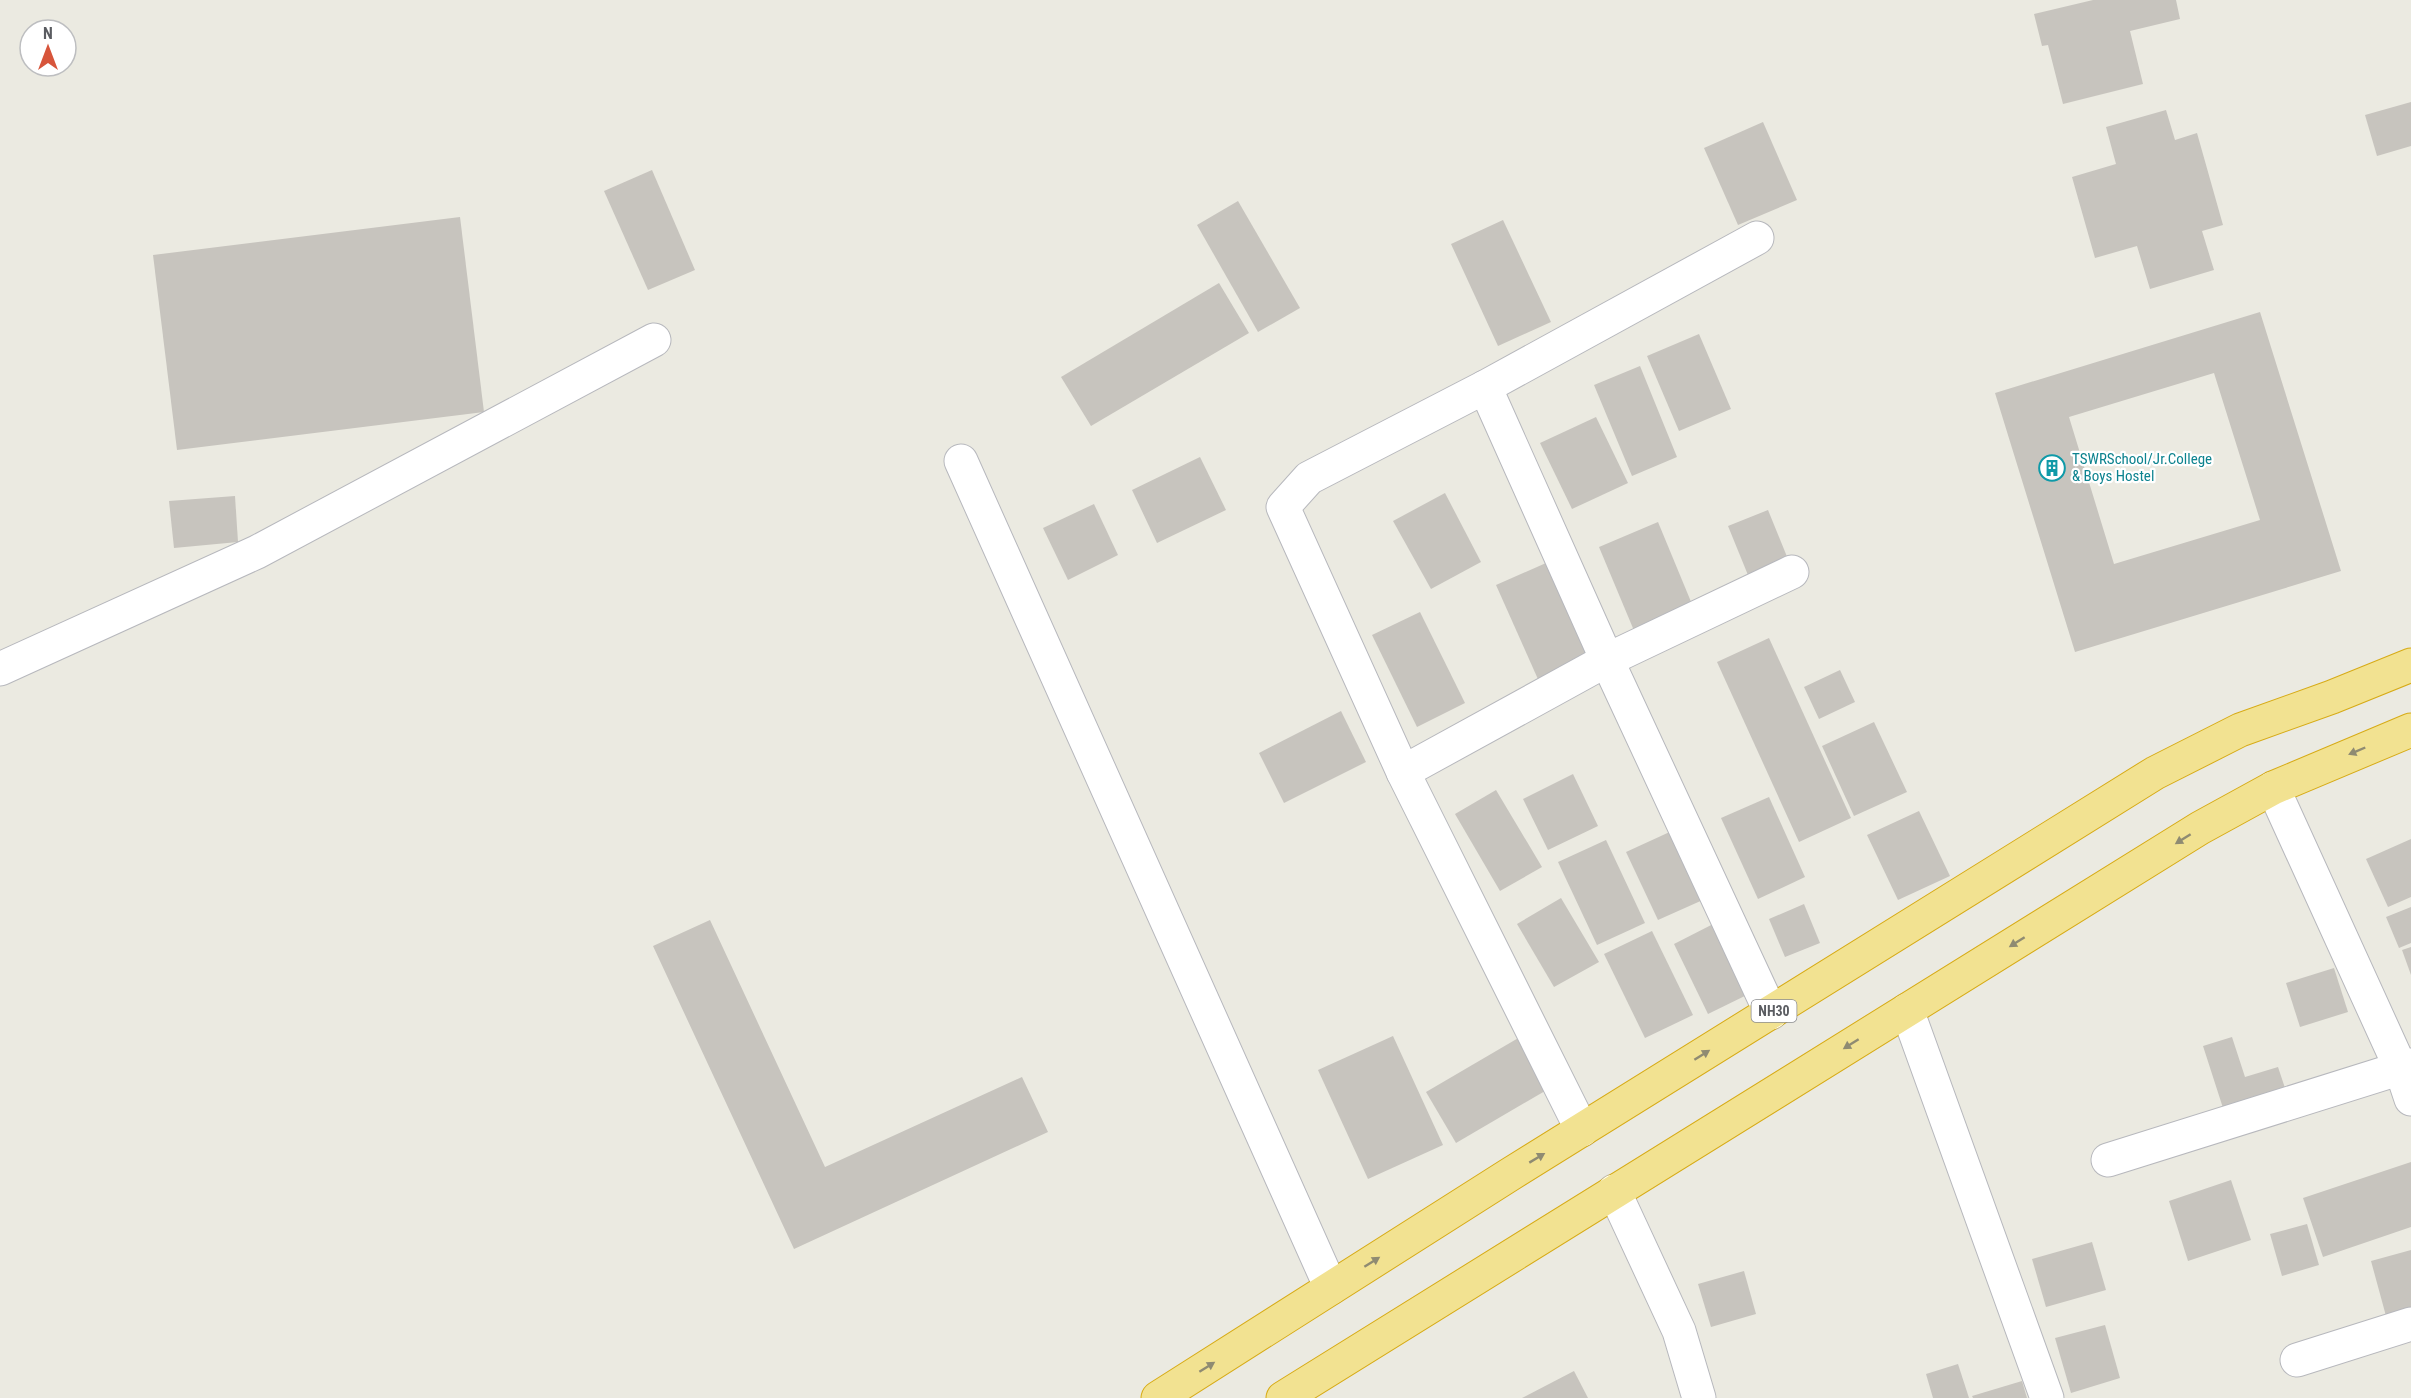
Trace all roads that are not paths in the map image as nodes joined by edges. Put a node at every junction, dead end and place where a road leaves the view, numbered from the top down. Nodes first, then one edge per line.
1 (1757, 238) dead end
2 (654, 340) dead end
3 (1485, 387) junction
4 (961, 461) dead end
5 (1792, 572) dead end
6 (1607, 660) junction
7 (2411, 665) edge
8 (0, 669) edge
9 (2411, 730) edge
10 (1403, 771) junction
11 (2273, 788) junction
12 (1907, 1010) junction
13 (1771, 1013) junction
14 (2408, 1078) edge
15 (1582, 1131) junction
16 (2108, 1160) dead end
17 (1614, 1191) junction
18 (1331, 1288) junction
19 (2411, 1324) edge
20 (2297, 1360) dead end
21 (1158, 1398) edge
22 (1283, 1398) edge
23 (1699, 1398) edge
24 (2047, 1398) edge

1 - 3 street
2 - 8 street
3 - 6 street
3 - 10 street
4 - 18 street
5 - 6 street
6 - 10 street
6 - 13 street
7 - 13 highway, NH30
9 -> 11 highway
10 - 15 street
11 -> 12 highway
11 - 14 street
12 -> 17 highway
12 - 24 street
15 -> 13 highway, NH30
14 - 16 street
18 -> 15 highway, NH30
17 - 22 highway
17 - 23 street
21 -> 18 highway, NH30
19 - 20 street

